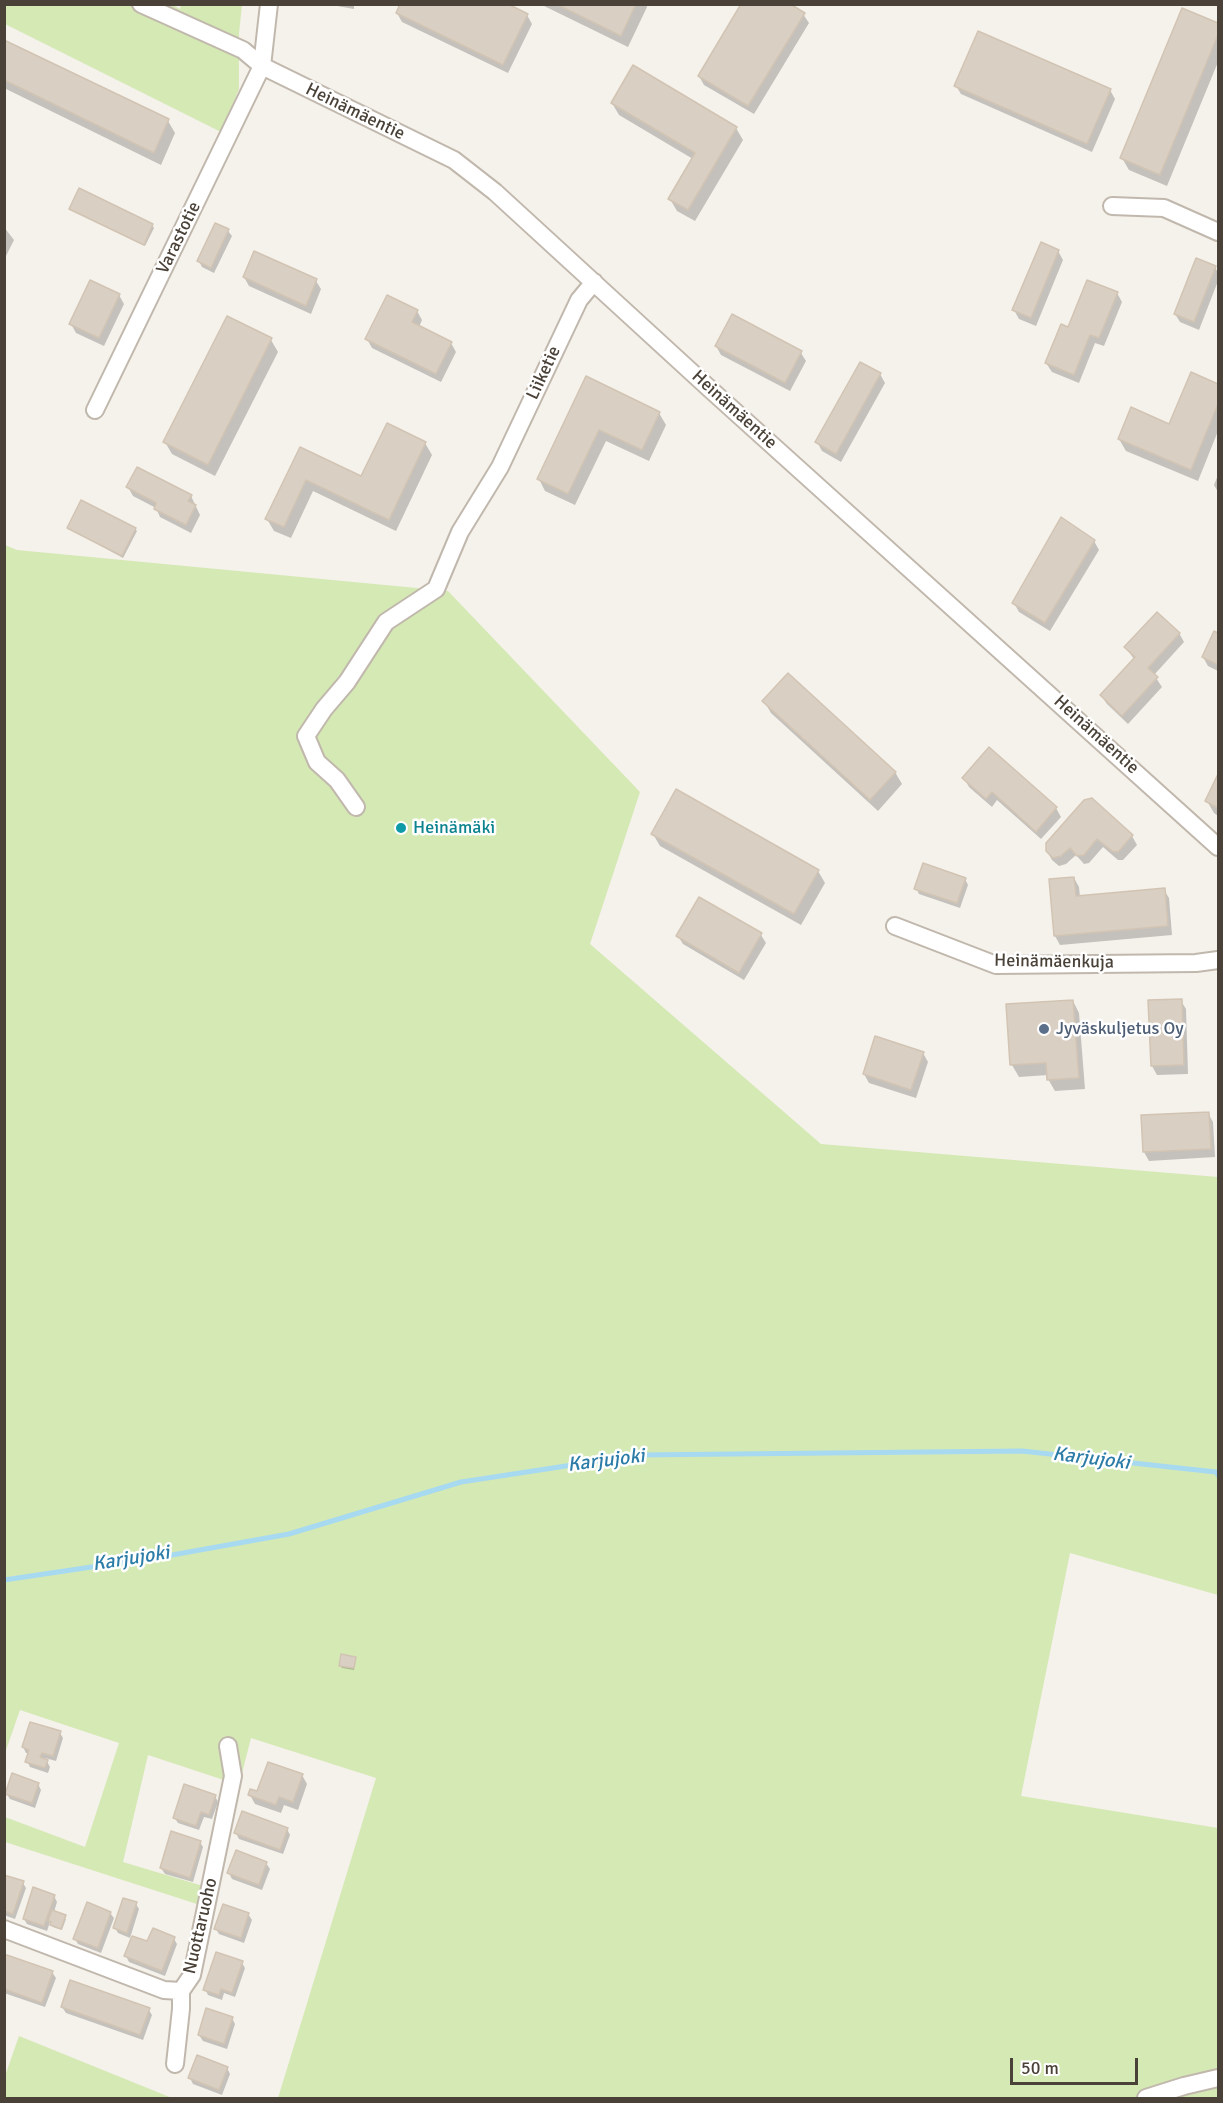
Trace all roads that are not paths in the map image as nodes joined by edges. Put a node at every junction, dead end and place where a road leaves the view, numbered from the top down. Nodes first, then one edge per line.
1 (141, 4) edge
2 (268, 4) edge
3 (262, 66) junction
4 (1112, 206) dead end
5 (1218, 232) edge
6 (594, 282) junction
7 (95, 410) dead end
8 (356, 807) dead end
9 (1218, 847) edge
10 (896, 926) dead end
11 (1218, 960) edge
12 (228, 1746) dead end
13 (4, 1929) edge
14 (181, 1991) junction
15 (175, 2064) dead end
16 (1218, 2078) edge
17 (1146, 2098) edge

1 - 3 street, Heinämäentie
2 - 3 street
3 - 6 street, Heinämäentie
3 - 7 street, Varastotie
4 - 5 street
6 - 8 street, Liiketie
6 - 9 street, Heinämäentie
10 - 11 street, Heinämäenkuja
12 - 14 street, Nuottaruoho
13 - 14 street, Nuottaruoho
14 - 15 street
16 - 17 street

